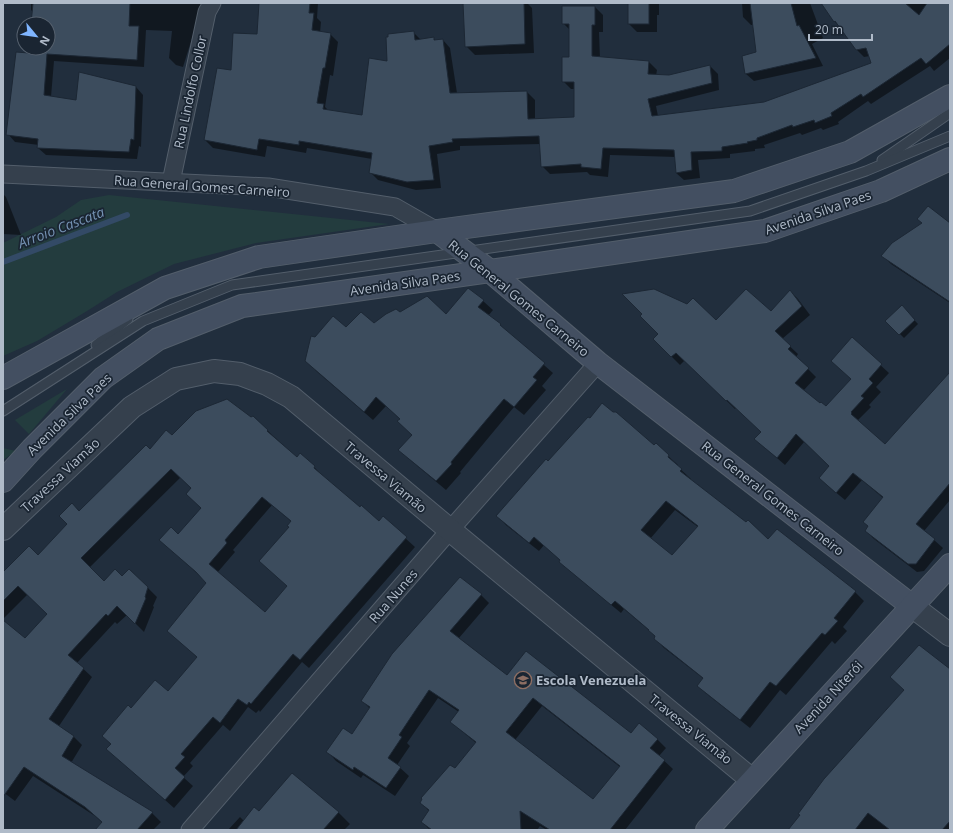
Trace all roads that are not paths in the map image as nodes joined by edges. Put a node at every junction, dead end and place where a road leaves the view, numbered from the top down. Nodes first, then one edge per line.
1 (212, 3) edge
2 (950, 96) edge
3 (950, 113) edge
4 (950, 136) edge
5 (950, 159) edge
6 (866, 171) junction
7 (3, 174) edge
8 (171, 182) junction
9 (437, 231) junction
10 (464, 251) junction
11 (490, 272) junction
12 (165, 288) junction
13 (598, 363) junction
14 (66, 370) junction
15 (3, 378) edge
16 (3, 411) edge
17 (3, 481) edge
18 (3, 529) edge
19 (450, 530) junction
20 (950, 564) edge
21 (912, 606) junction
22 (950, 635) edge
23 (752, 780) junction
24 (190, 830) edge
25 (707, 830) edge

1 - 8 street, Rua Lindolfo Collor
2 - 9 main road
3 - 6 lane
4 - 6 lane
5 - 11 main road, Avenida Silva Paes
6 - 10 lane
7 - 8 street, Rua General Gomes Carneiro
8 - 9 street, Rua General Gomes Carneiro
9 - 10 main road, Rua General Gomes Carneiro
9 - 12 main road
10 - 11 main road, Rua General Gomes Carneiro
10 - 14 lane
11 - 13 main road, Rua General Gomes Carneiro
11 - 17 main road, Avenida Silva Paes
12 - 14 lane
12 - 15 main road
13 - 19 street, Rua Nunes
13 - 21 main road, Rua General Gomes Carneiro
14 - 16 lane
18 - 19 street, Travessa Viamão
19 - 23 street, Travessa Viamão
19 - 24 street, Rua Nunes
20 - 21 main road, Avenida Niterói
21 - 22 street, Rua General Gomes Carneiro
21 - 23 main road, Avenida Niterói
23 - 25 main road, Avenida Niterói

